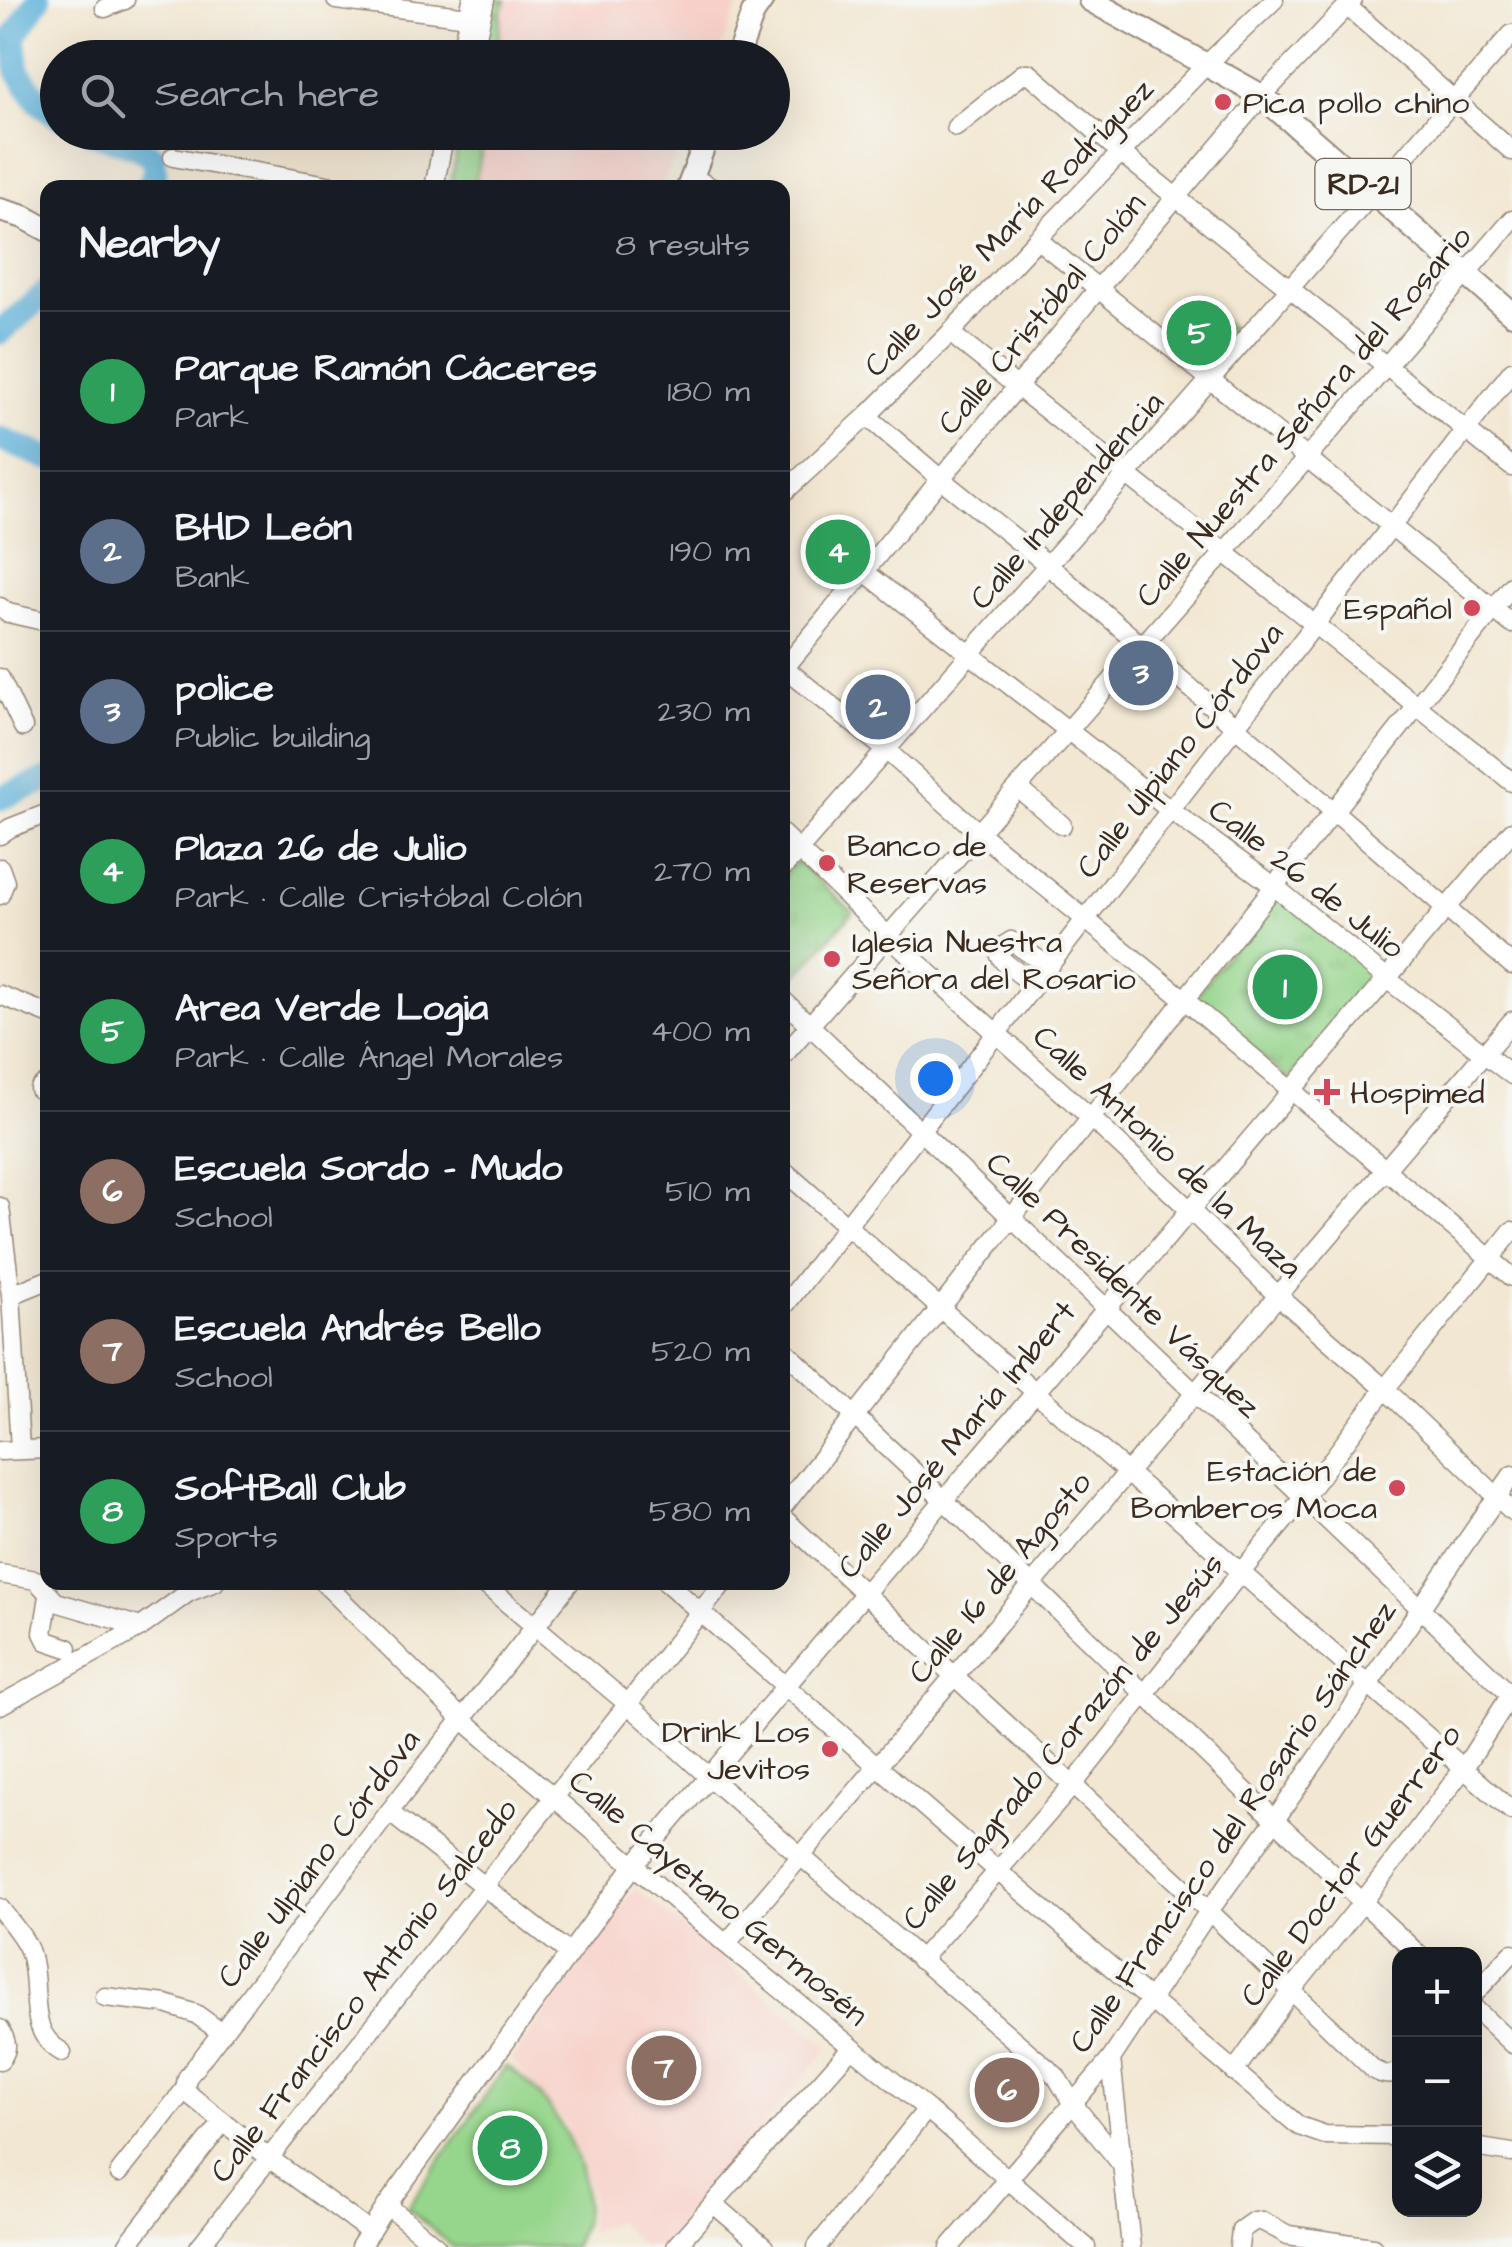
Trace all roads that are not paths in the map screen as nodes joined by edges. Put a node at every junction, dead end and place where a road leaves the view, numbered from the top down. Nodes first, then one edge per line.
1 (125, 0) edge
2 (336, 0) edge
3 (485, 0) edge
4 (762, 0) edge
5 (1090, 0) edge
6 (1274, 0) edge
7 (1350, 3) edge
8 (105, 8) dead end
9 (470, 8) edge
10 (1512, 34) edge
11 (464, 40) edge
12 (476, 40) edge
13 (744, 40) edge
14 (1205, 66) junction
15 (1262, 96) junction
16 (1454, 100) junction
17 (956, 127) dead end
18 (441, 150) edge
19 (452, 150) edge
20 (705, 150) edge
21 (1512, 151) edge
22 (1121, 153) junction
23 (173, 157) dead end
24 (300, 180) edge
25 (436, 180) edge
26 (447, 180) edge
27 (698, 180) edge
28 (1373, 193) junction
29 (1177, 198) junction
30 (0, 210) edge
31 (1512, 220) edge
32 (40, 226) edge
33 (1037, 239) junction
34 (1465, 274) junction
35 (1290, 288) junction
36 (1098, 289) junction
37 (1512, 314) edge
38 (950, 333) junction
39 (1386, 366) junction
40 (1512, 371) edge
41 (1210, 379) junction
42 (1016, 388) junction
43 (867, 416) junction
44 (1466, 430) junction
45 (1307, 458) junction
46 (1512, 467) edge
47 (1128, 474) junction
48 (942, 480) junction
49 (790, 487) edge
50 (1391, 526) junction
51 (1225, 552) junction
52 (1048, 565) junction
53 (866, 573) junction
54 (1512, 586) edge
55 (0, 607) edge
56 (1493, 609) junction
57 (40, 620) edge
58 (1315, 624) junction
59 (1512, 624) edge
60 (1142, 646) junction
61 (970, 654) junction
62 (790, 660) edge
63 (790, 674) edge
64 (0, 678) edge
65 (1417, 706) junction
66 (1235, 726) junction
67 (23, 727) dead end
68 (1068, 731) junction
69 (886, 750) junction
70 (1512, 782) edge
71 (1018, 788) junction
72 (1170, 810) junction
73 (1334, 811) junction
74 (40, 816) edge
75 (1062, 826) dead end
76 (1512, 831) edge
77 (979, 833) junction
78 (0, 835) edge
79 (790, 842) edge
80 (799, 850) junction
81 (790, 861) edge
82 (0, 868) edge
83 (1274, 886) junction
84 (0, 896) edge
85 (1446, 908) junction
86 (1085, 920) junction
87 (888, 936) junction
88 (1512, 965) edge
89 (1048, 966) junction
90 (1387, 978) junction
91 (1034, 986) junction
92 (0, 995) edge
93 (1185, 1000) junction
94 (790, 1007) edge
95 (40, 1011) edge
96 (1512, 1021) edge
97 (810, 1026) junction
98 (998, 1032) junction
99 (790, 1048) edge
100 (1484, 1054) junction
101 (1512, 1075) edge
102 (1291, 1091) junction
103 (1091, 1118) junction
104 (921, 1132) junction
105 (1386, 1169) junction
106 (790, 1176) edge
107 (0, 1207) edge
108 (1190, 1210) junction
109 (1012, 1219) junction
110 (847, 1226) junction
111 (1512, 1232) edge
112 (1490, 1259) junction
113 (1512, 1276) edge
114 (40, 1283) edge
115 (11, 1294) junction
116 (1278, 1296) junction
117 (790, 1299) edge
118 (941, 1308) junction
119 (1106, 1309) junction
120 (790, 1356) edge
121 (1385, 1389) junction
122 (1036, 1392) junction
123 (1195, 1394) junction
124 (855, 1417) junction
125 (20, 1449) junction
126 (40, 1449) edge
127 (0, 1451) edge
128 (1128, 1472) junction
129 (1512, 1475) edge
130 (1496, 1496) junction
131 (790, 1498) edge
132 (1304, 1498) junction
133 (944, 1500) junction
134 (1512, 1511) edge
135 (790, 1524) edge
136 (1241, 1572) junction
137 (0, 1574) edge
138 (1032, 1584) junction
139 (40, 1585) edge
140 (44, 1590) edge
141 (194, 1590) edge
142 (331, 1590) edge
143 (491, 1590) edge
144 (564, 1590) edge
145 (675, 1590) edge
146 (718, 1590) edge
147 (865, 1593) junction
148 (49, 1596) junction
149 (1420, 1608) junction
150 (701, 1612) junction
151 (141, 1627) junction
152 (535, 1628) junction
153 (68, 1648) dead end
154 (954, 1676) junction
155 (1368, 1683) junction
156 (784, 1688) junction
157 (1144, 1694) junction
158 (1511, 1694) edge
159 (628, 1704) junction
160 (0, 1705) edge
161 (463, 1720) junction
162 (877, 1766) junction
163 (1464, 1768) junction
164 (708, 1777) junction
165 (1072, 1786) junction
166 (554, 1798) junction
167 (1512, 1811) edge
168 (388, 1812) junction
169 (1275, 1820) junction
170 (802, 1855) junction
171 (634, 1864) junction
172 (998, 1872) junction
173 (484, 1886) junction
174 (1362, 1903) junction
175 (0, 1908) edge
176 (1208, 1911) junction
177 (726, 1944) junction
178 (1410, 1947) edge
179 (569, 1953) junction
180 (1512, 1953) edge
181 (920, 1960) junction
182 (1482, 1985) edge
183 (1292, 1991) junction
184 (105, 1996) dead end
185 (1148, 2000) junction
186 (1482, 2016) edge
187 (0, 2028) edge
188 (222, 2033) junction
189 (1512, 2044) edge
190 (851, 2048) junction
191 (62, 2052) dead end
192 (1112, 2059) junction
193 (0, 2060) edge
194 (1234, 2072) junction
195 (1392, 2074) edge
196 (1056, 2076) junction
197 (1088, 2086) junction
198 (184, 2088) junction
199 (1073, 2104) junction
200 (927, 2109) junction
201 (1116, 2109) junction
202 (224, 2122) junction
203 (1392, 2136) edge
204 (1482, 2148) edge
205 (1512, 2153) edge
206 (269, 2158) junction
207 (1122, 2165) junction
208 (120, 2172) dead end
209 (1008, 2180) junction
210 (714, 2204) junction
211 (387, 2205) junction
212 (365, 2239) edge
213 (128, 2244) dead end
214 (199, 2247) edge
215 (437, 2247) edge
216 (675, 2247) edge
217 (764, 2247) edge
218 (817, 2247) edge
219 (950, 2247) edge
220 (1086, 2247) edge
221 (1131, 2247) edge
222 (1239, 2247) edge
223 (1373, 2247) edge

1 - 8 street
2 - 9 street
3 - 12 street
4 - 13 main road
5 - 14 main road, RD-21
6 - 14 street, Calle José María Rodríguez
7 - 15 street, Calle Cristóbal Colón
7 - 16 street
9 - 11 street
10 - 16 street, Calle Independencia
14 - 15 main road, RD-21
14 - 22 street, Calle José María Rodríguez
15 - 28 main road, RD-21
15 - 29 street, Calle Cristóbal Colón
16 - 21 street
16 - 28 street, Calle Independencia
17 - 22 street
18 - 25 street
19 - 26 street
20 - 27 main road
22 - 29 street
22 - 33 street, Calle José María Rodríguez
23 - 24 street
28 - 34 main road, RD-21
28 - 35 street, Calle Independencia
29 - 35 street
29 - 36 street, Calle Cristóbal Colón
30 - 32 main road
31 - 34 street, Calle Nuestra Señora del Rosario
33 - 36 street
33 - 38 street, Calle José María Rodríguez
34 - 37 main road, RD-21
34 - 39 street, Calle Nuestra Señora del Rosario
35 - 39 street
35 - 41 street, Calle Independencia
36 - 41 street
36 - 42 street, Calle Cristóbal Colón
38 - 42 street
38 - 43 street, Calle José María Rodríguez
39 - 44 street
39 - 45 street, Calle Nuestra Señora del Rosario
40 - 44 street, Calle Ulpiano Córdova
41 - 45 street
41 - 47 street, Calle Independencia
42 - 47 street
42 - 48 street, Calle Cristóbal Colón
43 - 48 street
43 - 49 street, Calle José María Rodríguez
44 - 46 street
44 - 50 street, Calle Ulpiano Córdova
45 - 50 street
45 - 51 street, Calle Nuestra Señora del Rosario
47 - 51 street
47 - 52 street, Calle Independencia
48 - 52 street
48 - 53 street, Calle Cristóbal Colón
50 - 56 street
50 - 58 street, Calle Ulpiano Córdova
51 - 58 street
51 - 60 street, Calle Nuestra Señora del Rosario
52 - 60 street
52 - 61 street, Calle Independencia
53 - 61 street, Calle 26 de Julio
53 - 62 street, Calle Cristóbal Colón
54 - 56 street
55 - 57 street
56 - 59 street
56 - 65 street
58 - 65 street
58 - 66 street, Calle Ulpiano Córdova
60 - 66 street
60 - 68 street, Calle Nuestra Señora del Rosario
61 - 68 street, Calle 26 de Julio
61 - 69 street, Calle Independencia
63 - 69 street
64 - 67 street
65 - 70 street
65 - 73 street
66 - 72 street, Calle Ulpiano Córdova
66 - 73 street
68 - 71 street, Calle Nuestra Señora del Rosario
68 - 72 street, Calle 26 de Julio
69 - 77 street
69 - 80 street, Calle Independencia
71 - 75 street
71 - 77 street, Calle Nuestra Señora del Rosario
72 - 83 street, Calle 26 de Julio
72 - 86 street, Calle Ulpiano Córdova
73 - 83 street
73 - 85 street
74 - 78 street
76 - 85 street, Calle José María Imbert
77 - 86 street
77 - 87 street, Calle Nuestra Señora del Rosario
79 - 80 street, Calle Antonio de la Maza
80 - 81 street, Calle Independencia
80 - 87 street, Calle Antonio de la Maza
82 - 84 street
83 - 90 street, Calle 26 de Julio
83 - 93 street
85 - 88 street
85 - 90 street, Calle José María Imbert
86 - 89 street, Calle Ulpiano Córdova
86 - 93 street
87 - 97 street, Calle Nuestra Señora del Rosario
87 - 98 street, Calle Antonio de la Maza
89 - 91 street, Calle Ulpiano Córdova
89 - 91 street
90 - 100 street, Calle 26 de Julio
90 - 102 street, Calle José María Imbert
91 - 98 street, Calle Ulpiano Córdova
92 - 95 street
93 - 102 street
93 - 103 street
94 - 97 street, Calle Presidente Vásquez
96 - 100 street, Calle 16 de Agosto
97 - 99 street, Calle Nuestra Señora del Rosario
97 - 104 street, Calle Presidente Vásquez
98 - 103 street, Calle Antonio de la Maza
98 - 104 street, Calle Ulpiano Córdova
100 - 101 street, Calle 26 de Julio
100 - 105 street, Calle 16 de Agosto
102 - 105 street
102 - 108 street, Calle José María Imbert
103 - 108 street, Calle Antonio de la Maza
103 - 109 street
104 - 109 street, Calle Presidente Vásquez
104 - 110 street, Calle Ulpiano Córdova
105 - 112 street
105 - 116 street, Calle 16 de Agosto
106 - 110 street
107 - 115 street
108 - 116 street, Calle Antonio de la Maza
108 - 119 street, Calle José María Imbert
109 - 118 street
109 - 119 street, Calle Presidente Vásquez
110 - 117 street, Calle Ulpiano Córdova
110 - 118 street
111 - 112 street, Calle Sagrado Corazón de Jesús
112 - 113 street
112 - 121 street, Calle Sagrado Corazón de Jesús
114 - 115 street
115 - 125 street
116 - 121 street, Calle Antonio de la Maza
116 - 123 street, Calle 16 de Agosto
118 - 122 street
118 - 124 street
119 - 122 street, Calle José María Imbert
119 - 123 street, Calle Presidente Vásquez
120 - 124 street
121 - 130 street, Calle Antonio de la Maza
121 - 132 street, Calle Sagrado Corazón de Jesús
122 - 128 street
122 - 133 street, Calle José María Imbert
123 - 128 street, Calle 16 de Agosto
123 - 132 street, Calle Presidente Vásquez
124 - 131 street
124 - 133 street
125 - 126 street
125 - 127 street
128 - 136 street
128 - 138 street, Calle 16 de Agosto
129 - 130 street, Calle Francisco del Rosario Sánchez
130 - 134 street, Calle Antonio de la Maza
130 - 149 street, Calle Francisco del Rosario Sánchez
132 - 136 street, Calle Sagrado Corazón de Jesús
132 - 149 street, Calle Presidente Vásquez
133 - 138 street
133 - 147 street, Calle José María Imbert
135 - 147 street
136 - 155 street
136 - 157 street, Calle Sagrado Corazón de Jesús
137 - 139 street
138 - 154 street, Calle 16 de Agosto
138 - 157 street
140 - 148 street
141 - 151 street
142 - 161 street, Calle Cayetano Germosén
143 - 152 street
144 - 152 street, Calle Ulpiano Córdova
145 - 150 street
146 - 150 street, Calle Francisco Antonio Salcedo
147 - 154 street
147 - 156 street, Calle José María Imbert
148 - 151 street
148 - 153 street
149 - 155 street, Calle Francisco del Rosario Sánchez
149 - 158 street, Calle Presidente Vásquez
150 - 156 street
150 - 159 street, Calle Francisco Antonio Salcedo
151 - 160 street
152 - 159 street
152 - 161 street, Calle Ulpiano Córdova
154 - 162 street, Calle 16 de Agosto
154 - 165 street
155 - 163 street
155 - 169 street, Calle Francisco del Rosario Sánchez
156 - 162 street
156 - 164 street, Calle José María Imbert
157 - 165 street, Calle Sagrado Corazón de Jesús
157 - 169 street
158 - 163 street, Calle Doctor Guerrero
159 - 164 street
159 - 166 street, Calle Francisco Antonio Salcedo
161 - 166 street, Calle Cayetano Germosén
161 - 168 street, Calle Ulpiano Córdova
162 - 170 street, Calle 16 de Agosto
162 - 172 street
163 - 167 street
163 - 174 street, Calle Doctor Guerrero
164 - 170 street
164 - 171 street, Calle José María Imbert
165 - 172 street, Calle Sagrado Corazón de Jesús
165 - 176 street
166 - 171 street, Calle Cayetano Germosén
166 - 173 street, Calle Francisco Antonio Salcedo
168 - 173 street
168 - 188 street, Calle Ulpiano Córdova
169 - 174 street
169 - 176 street, Calle Francisco del Rosario Sánchez
170 - 177 street, Calle 16 de Agosto
170 - 181 street
171 - 177 street, Calle Cayetano Germosén
171 - 179 street, Calle José María Imbert
172 - 181 street, Calle Sagrado Corazón de Jesús
172 - 185 street
173 - 179 street
173 - 206 street, Calle Francisco Antonio Salcedo
174 - 178 street
174 - 183 street, Calle Doctor Guerrero
175 - 191 street
176 - 183 street
176 - 185 street, Calle Francisco del Rosario Sánchez
177 - 190 street, Calle Cayetano Germosén
179 - 211 street, Calle José María Imbert
180 - 182 street
181 - 196 street
183 - 194 street, Calle Doctor Guerrero
183 - 195 street
184 - 188 street
185 - 192 street, Calle Francisco del Rosario Sánchez
185 - 194 street
186 - 189 street
187 - 193 street
188 - 198 street, Calle Ulpiano Córdova
190 - 200 street, Calle Cayetano Germosén
190 - 210 street
192 - 197 street, Calle Francisco del Rosario Sánchez
192 - 201 street
194 - 203 street
196 - 197 street
196 - 199 street
197 - 199 street, Calle Francisco del Rosario Sánchez
197 - 201 street
198 - 202 street
198 - 208 street, Calle Ulpiano Córdova
199 - 207 street
199 - 209 street, Calle Francisco del Rosario Sánchez
200 - 209 street, Calle Cayetano Germosén
200 - 218 street
201 - 207 street
202 - 206 street
202 - 213 street
204 - 205 street
206 - 212 street
206 - 214 street, Calle Francisco Antonio Salcedo
207 - 221 street
209 - 219 street, Calle Francisco del Rosario Sánchez
209 - 220 street, Calle Cayetano Germosén
210 - 216 street
210 - 217 street
211 - 212 street, Calle José María Imbert
211 - 215 street
222 - 223 street

